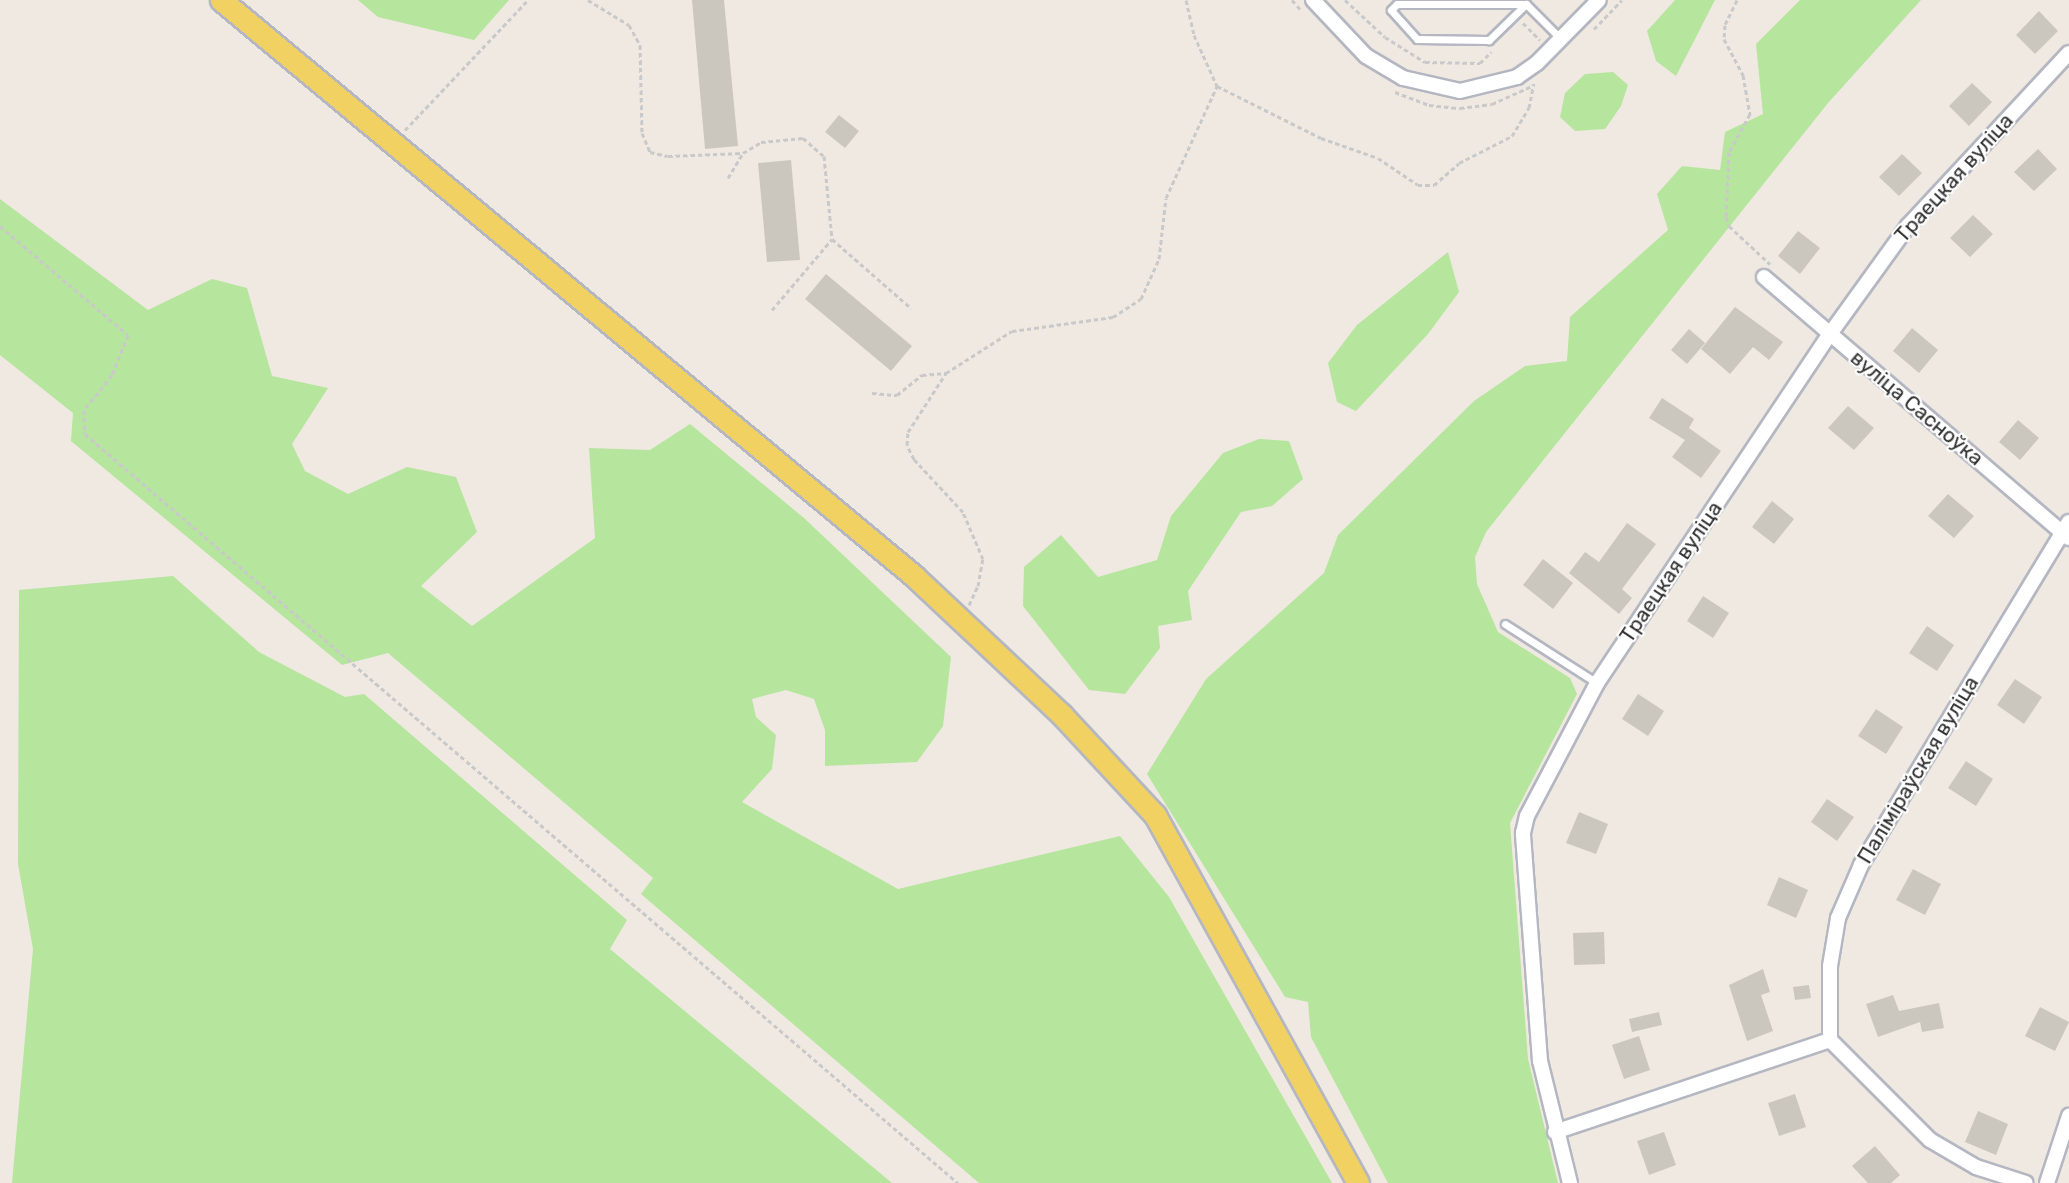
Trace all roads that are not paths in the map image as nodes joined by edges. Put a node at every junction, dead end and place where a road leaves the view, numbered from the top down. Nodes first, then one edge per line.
1 (221, 0) edge
2 (1313, 0) edge
3 (1599, 0) edge
4 (1526, 4) junction
5 (1561, 39) junction
6 (2069, 53) edge
7 (1764, 277) road end
8 (1830, 334) junction
9 (2066, 531) edge
10 (1504, 624) dead end
11 (1597, 683) junction
12 (1830, 1040) junction
13 (2069, 1116) edge
14 (1555, 1132) junction
15 (1359, 1183) edge
16 (1569, 1183) edge
17 (2026, 1183) edge
18 (2047, 1183) edge

1 - 15 main road
2 - 5 street
3 - 5 street
4 - 4 lane
4 - 5 lane
6 - 8 street, Траецкая вуліца
7 - 8 street, вуліца Сасноўка
8 - 9 street, вуліца Сасноўка
8 - 11 street, Траецкая вуліца
9 - 12 street, Паліміраўская вуліца
10 - 11 lane
11 - 14 street, Траецкая вуліца
12 - 14 street
12 - 17 street
13 - 18 street
14 - 16 street, Траецкая вуліца

